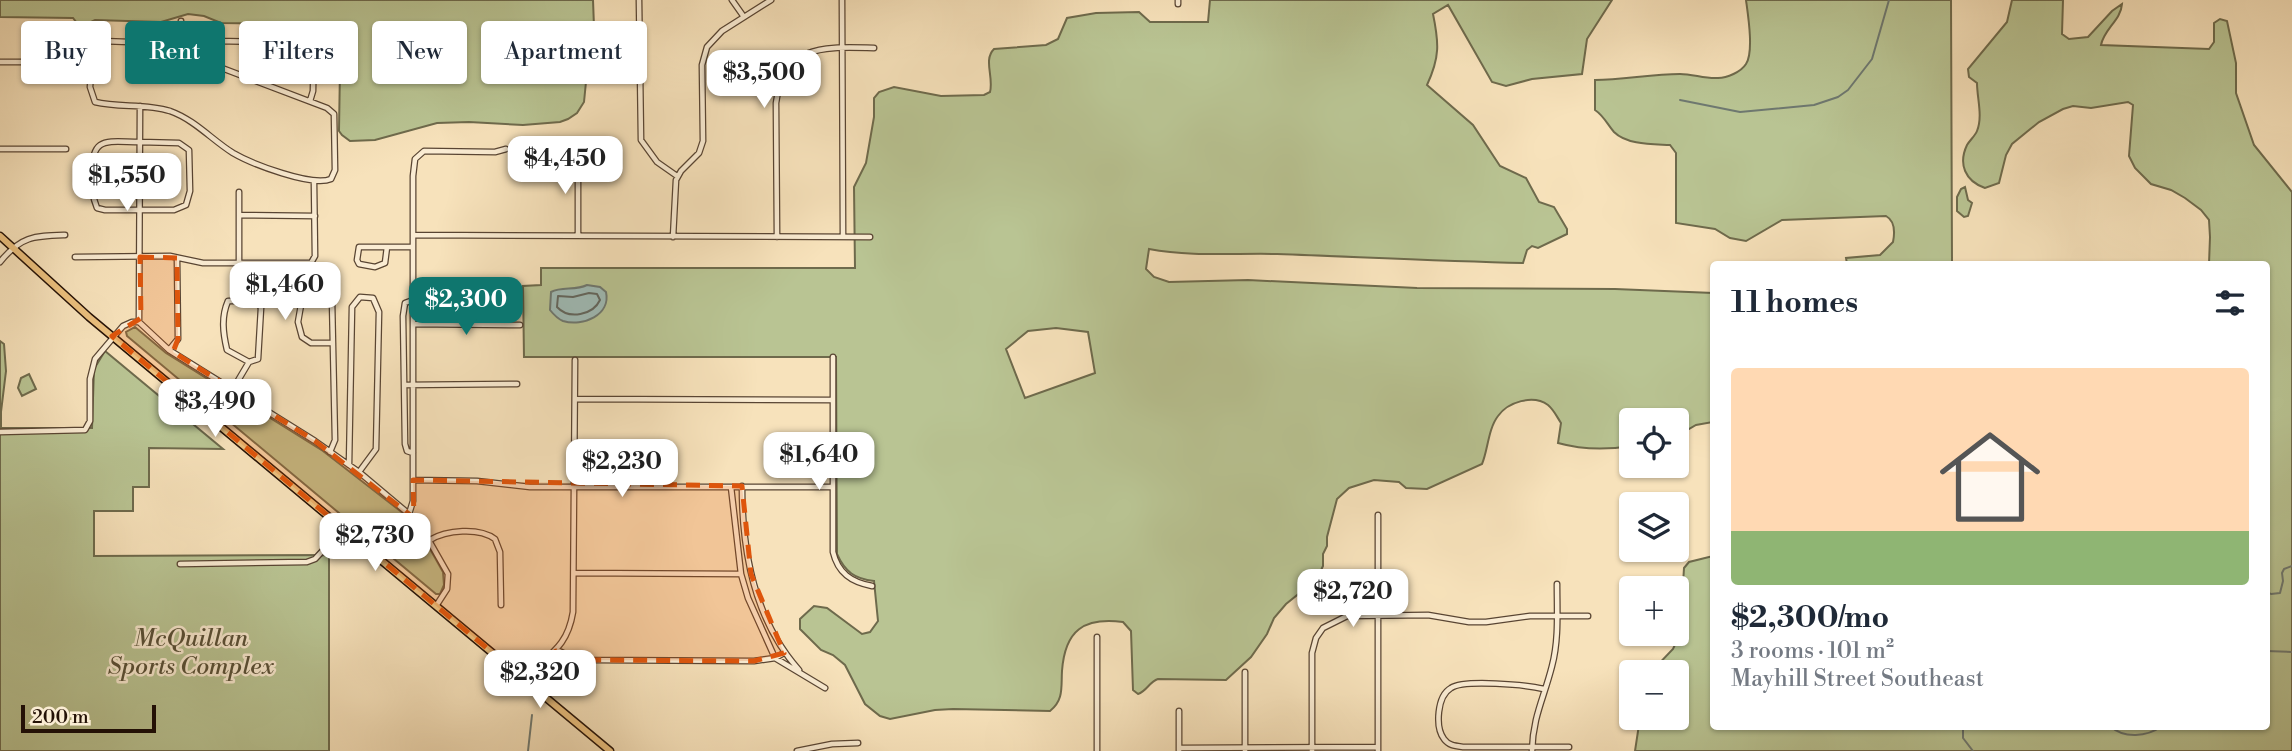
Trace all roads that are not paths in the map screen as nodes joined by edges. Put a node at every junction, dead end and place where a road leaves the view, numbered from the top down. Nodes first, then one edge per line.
1 (639, 0) edge
2 (732, 0) edge
3 (771, 0) edge
4 (842, 0) edge
5 (744, 17) junction
6 (125, 42) edge
7 (843, 47) junction
8 (874, 48) dead end
9 (0, 62) edge
10 (21, 62) edge
11 (225, 69) edge
12 (313, 84) edge
13 (267, 85) joint
14 (310, 101) junction
15 (139, 106) junction
16 (140, 142) junction
17 (0, 149) edge
18 (66, 149) dead end
19 (506, 149) dead end
20 (578, 157) dead end
21 (677, 176) junction
22 (314, 182) junction
23 (239, 192) dead end
24 (140, 209) junction
25 (239, 215) junction
26 (315, 216) junction
27 (413, 235) junction
28 (0, 236) edge
29 (65, 236) dead end
30 (578, 236) junction
31 (673, 237) junction
32 (776, 237) junction
33 (844, 237) junction
34 (870, 237) dead end
35 (387, 247) junction
36 (413, 247) junction
37 (12, 248) junction
38 (75, 257) dead end
39 (140, 257) junction
40 (177, 258) junction
41 (0, 262) edge
42 (239, 263) junction
43 (413, 300) junction
44 (139, 322) junction
45 (413, 324) junction
46 (520, 325) dead end
47 (112, 337) junction
48 (333, 343) junction
49 (169, 350) junction
50 (833, 357) dead end
51 (575, 360) dead end
52 (249, 362) junction
53 (517, 384) dead end
54 (404, 385) junction
55 (413, 385) junction
56 (233, 389) junction
57 (575, 399) junction
58 (833, 400) junction
59 (0, 432) edge
60 (330, 452) junction
61 (413, 453) junction
62 (349, 465) junction
63 (359, 472) junction
64 (413, 480) junction
65 (742, 486) junction
66 (575, 487) junction
67 (731, 487) junction
68 (832, 487) junction
69 (409, 514) junction
70 (1378, 515) dead end
71 (344, 528) junction
72 (430, 540) junction
73 (180, 565) dead end
74 (574, 572) junction
75 (741, 574) junction
76 (1557, 584) dead end
77 (872, 586) dead end
78 (501, 605) dead end
79 (436, 606) junction
80 (1378, 615) junction
81 (1557, 615) junction
82 (1588, 615) dead end
83 (1097, 636) dead end
84 (557, 650) junction
85 (784, 653) junction
86 (775, 658) junction
87 (1245, 671) dead end
88 (802, 673) junction
89 (524, 679) junction
90 (825, 688) dead end
91 (1544, 689) junction
92 (1179, 711) dead end
93 (858, 743) dead end
94 (1569, 747) dead end
95 (1179, 749) edge
96 (1245, 749) edge
97 (1312, 749) edge
98 (1378, 749) edge
99 (1532, 749) edge
100 (610, 751) edge
101 (797, 751) edge
102 (1097, 751) edge

1 - 21 street
2 - 5 street
3 - 5 street
4 - 7 street
5 - 21 street
6 - 15 street
7 - 8 street
7 - 32 street
7 - 33 street
9 - 10 street
11 - 13 street
12 - 14 street
13 - 14 street
14 - 22 street
15 - 16 street
15 - 22 street
16 - 24 street
16 - 24 street
16 - 24 street
17 - 18 street
19 - 27 street
20 - 30 street
21 - 31 street
22 - 26 street
23 - 25 street
24 - 39 street
25 - 26 street
25 - 42 street
26 - 42 street
27 - 30 street
27 - 36 street
28 - 37 main road
29 - 37 street
30 - 31 street
31 - 32 street
32 - 33 street
33 - 34 street
35 - 35 street
35 - 36 street
36 - 43 street
37 - 41 street
37 - 47 main road
38 - 39 street
39 - 40 street
39 - 44 street
40 - 42 street
40 - 49 street
43 - 45 street
43 - 54 street
44 - 47 street
44 - 49 street
45 - 46 street
45 - 55 street
47 - 59 street
47 - 71 main road
48 - 48 street
48 - 60 street
49 - 56 street
50 - 58 street
51 - 57 street
52 - 52 street
52 - 56 street
53 - 55 street
54 - 55 street
54 - 61 street
55 - 61 street
56 - 60 street
57 - 58 street
57 - 66 street
58 - 68 street
60 - 62 street
61 - 64 street
62 - 63 street
62 - 63 street
63 - 69 street
64 - 66 street
64 - 69 street
65 - 67 street
65 - 68 street
65 - 85 street
66 - 67 street
66 - 74 street
67 - 75 street
68 - 77 street
69 - 72 street
70 - 80 street
71 - 73 street
71 - 79 main road
72 - 78 street
72 - 79 street
74 - 75 street
74 - 84 street
75 - 86 street
76 - 81 street
79 - 89 main road
80 - 81 street
80 - 97 street
80 - 98 street
81 - 82 street
81 - 91 street
83 - 102 street
84 - 86 street
84 - 89 street
85 - 86 street
85 - 88 street
86 - 88 street
87 - 96 street
88 - 90 street
89 - 100 main road
91 - 99 street
91 - 99 street
92 - 95 street
93 - 101 street
94 - 99 street
95 - 96 street
96 - 97 street
97 - 98 street

